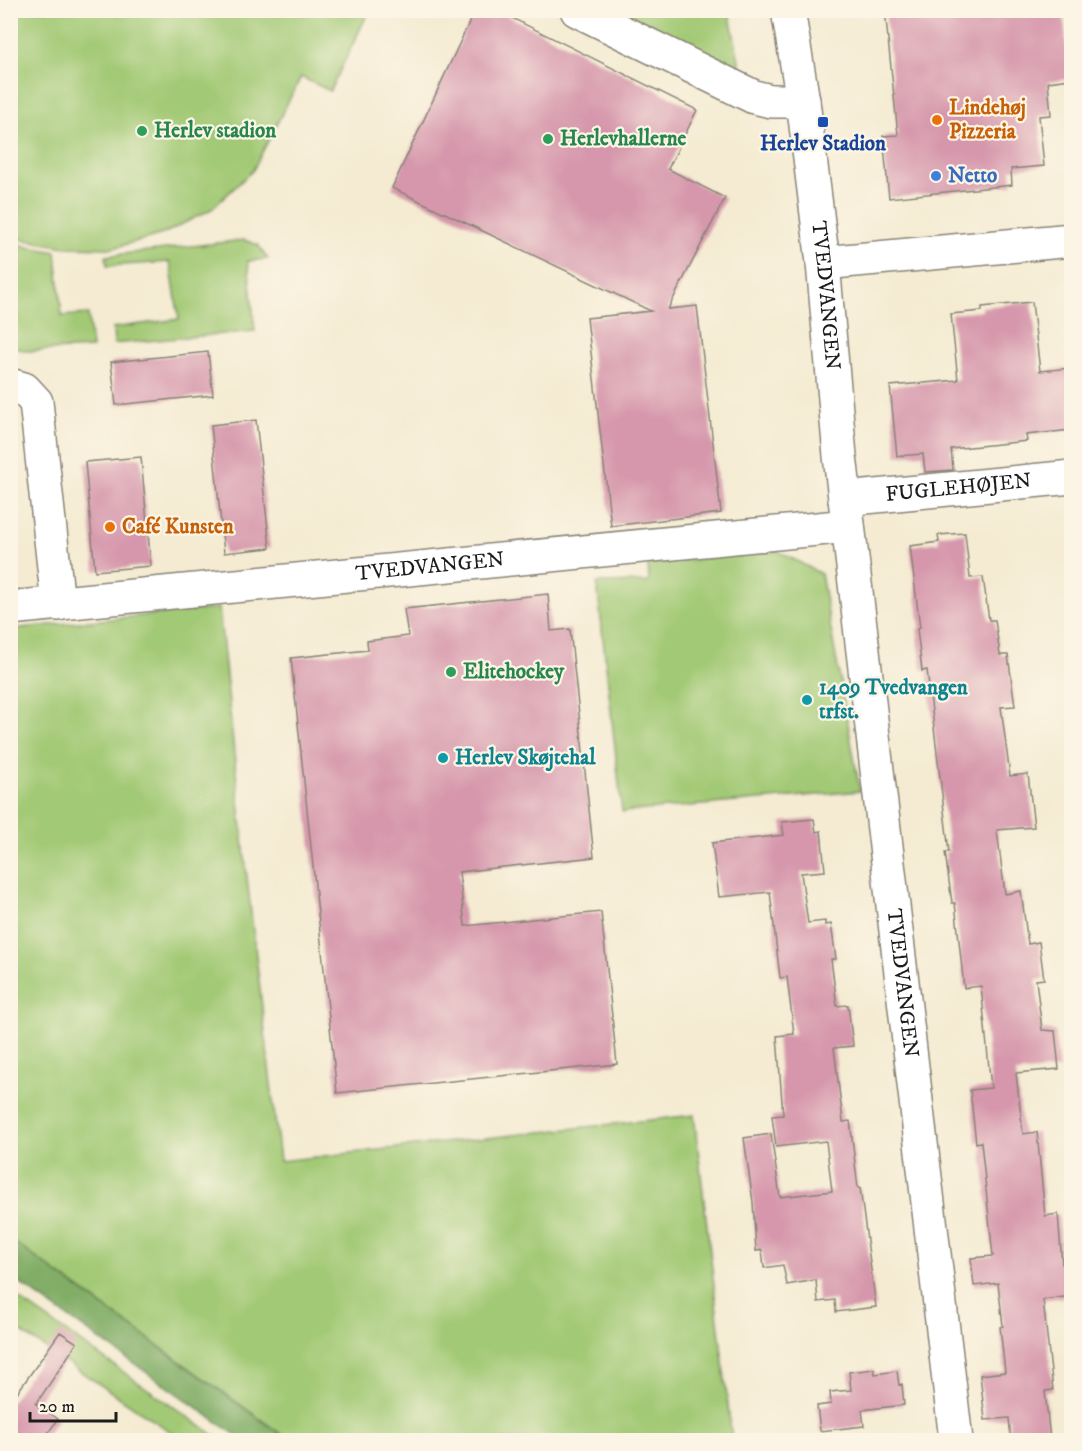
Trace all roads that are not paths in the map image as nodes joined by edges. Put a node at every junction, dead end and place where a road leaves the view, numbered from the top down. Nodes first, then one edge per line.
1 (577, 10) edge
2 (788, 10) edge
3 (803, 101) junction
4 (1071, 240) edge
5 (823, 263) junction
6 (10, 385) edge
7 (1071, 477) edge
8 (847, 512) junction
9 (58, 604) junction
10 (10, 608) edge
11 (956, 1440) edge

1 - 3 street
2 - 3 street, TVEDVANGEN
3 - 5 street, TVEDVANGEN
4 - 5 street
5 - 8 street, TVEDVANGEN
6 - 9 street
7 - 8 street, FUGLEHØJEN
8 - 9 street, TVEDVANGEN
8 - 11 street, TVEDVANGEN
9 - 10 street, TVEDVANGEN

